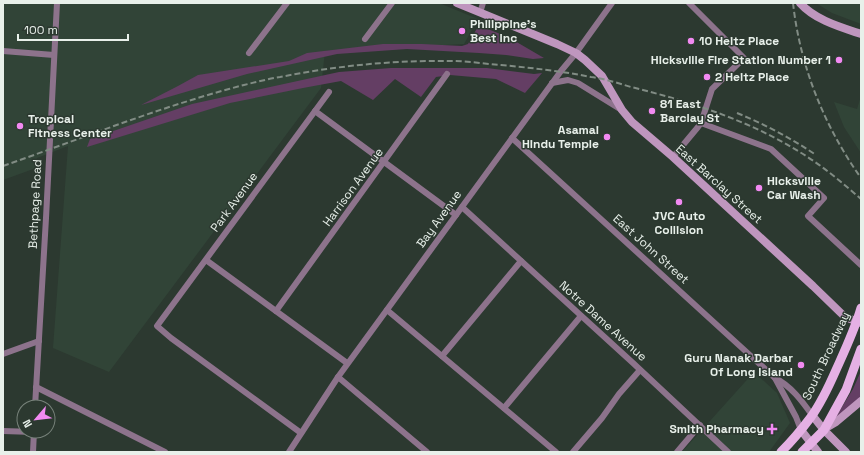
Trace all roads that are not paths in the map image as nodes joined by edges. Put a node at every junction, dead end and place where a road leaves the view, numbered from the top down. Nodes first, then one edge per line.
1 (57, 3) edge
2 (287, 3) edge
3 (392, 3) edge
4 (457, 3) edge
5 (483, 3) edge
6 (612, 3) edge
7 (689, 3) edge
8 (800, 3) edge
9 (480, 12) junction
10 (861, 34) edge
11 (365, 39) dead end
12 (3, 52) edge
13 (249, 52) dead end
14 (576, 53) junction
15 (54, 55) junction
16 (447, 74) dead end
17 (552, 83) junction
18 (329, 92) dead end
19 (315, 110) junction
20 (622, 110) junction
21 (701, 123) junction
22 (512, 138) junction
23 (673, 157) junction
24 (385, 162) junction
25 (462, 207) junction
26 (456, 215) junction
27 (206, 260) junction
28 (521, 261) junction
29 (861, 265) edge
30 (861, 308) edge
31 (387, 310) junction
32 (276, 311) junction
33 (581, 316) junction
34 (859, 322) edge
35 (39, 341) junction
36 (861, 348) edge
37 (3, 354) edge
38 (442, 356) junction
39 (347, 363) junction
40 (640, 370) junction
41 (338, 376) junction
42 (775, 378) junction
43 (36, 387) junction
44 (35, 399) edge
45 (861, 401) edge
46 (504, 408) junction
47 (812, 415) junction
48 (700, 425) junction
49 (801, 430) junction
50 (824, 430) junction
51 (3, 431) edge
52 (16, 431) edge
53 (301, 433) junction
54 (34, 439) edge
55 (811, 443) junction
56 (290, 449) edge
57 (33, 452) edge
58 (165, 452) edge
59 (298, 452) edge
60 (427, 452) edge
61 (556, 452) edge
62 (573, 452) edge
63 (677, 452) edge
64 (728, 452) edge
65 (781, 452) edge
66 (802, 452) edge
67 (818, 452) edge
68 (846, 452) edge

1 - 15 street, Bethpage Road
2 - 13 street
3 - 11 street
4 - 9 main road, East Barclay Street
5 - 9 street
6 - 14 street, Bay Avenue
7 - 21 street
8 - 10 main road
9 - 14 main road, East Barclay Street
12 - 15 street
14 - 17 street, Bay Avenue
14 - 20 main road, East Barclay Street
15 - 35 street, Bethpage Road
16 - 24 street, Harrison Avenue
17 - 20 street
17 - 22 street, Bay Avenue
18 - 19 street, Park Avenue
19 - 24 street
19 - 27 street, Park Avenue
20 - 23 main road, East Barclay Street
21 - 23 street
21 - 29 street
22 - 25 street, Bay Avenue
22 - 42 street, East John Street
23 - 34 main road, East Barclay Street
24 - 26 street
24 - 32 street, Harrison Avenue
25 - 26 street, Bay Avenue
25 - 28 street, Notre Dame Avenue
26 - 31 street, Bay Avenue
27 - 32 street
27 - 53 street, Park Avenue
28 - 33 street, Notre Dame Avenue
28 - 38 street
30 - 34 main road, South Broadway
31 - 38 street
31 - 39 street, Bay Avenue
32 - 39 street
33 - 40 street, Notre Dame Avenue
33 - 46 street
34 - 47 main road, South Broadway
35 - 37 street
35 - 43 street, Bethpage Road
36 - 50 main road
38 - 46 street
39 - 41 street, Bay Avenue
40 - 48 street, Notre Dame Avenue
40 - 62 street
41 - 53 street, Bay Avenue
41 - 60 street
42 - 47 street, East John Street
42 - 49 street, East John Street
43 - 44 street, Bethpage Road
43 - 58 street
45 - 50 main road
46 - 61 street
47 - 49 main road, South Broadway
47 - 50 main road
48 - 63 street
48 - 64 street, Notre Dame Avenue
49 - 55 main road
49 - 65 main road, South Broadway
50 - 55 main road
50 - 68 main road
51 - 52 street
53 - 56 street, Bay Avenue
54 - 57 street
55 - 66 main road
55 - 67 main road
56 - 59 street

